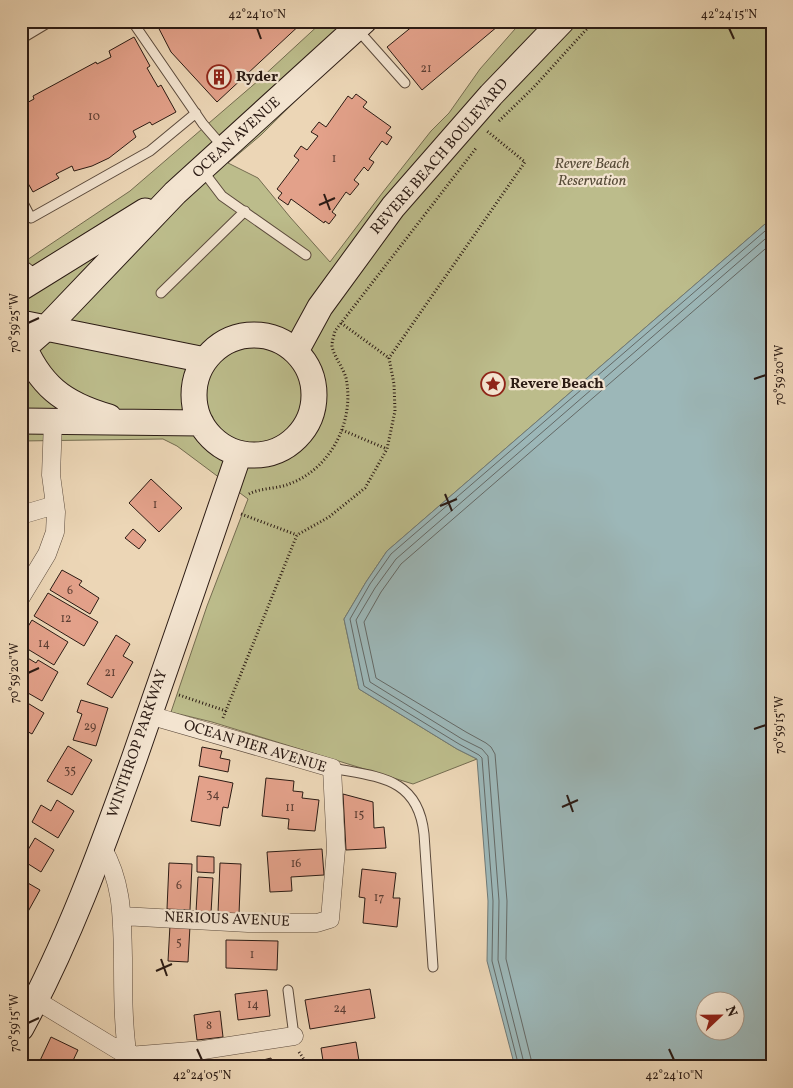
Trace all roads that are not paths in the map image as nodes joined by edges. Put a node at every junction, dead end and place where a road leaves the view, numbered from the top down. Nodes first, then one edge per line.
1 (51, 21) edge
2 (132, 21) edge
3 (562, 21) edge
4 (357, 24) edge
5 (21, 39) edge
6 (405, 83) dead end
7 (196, 113) junction
8 (225, 149) junction
9 (201, 169) junction
10 (175, 193) junction
11 (21, 199) edge
12 (245, 211) junction
13 (306, 255) dead end
14 (25, 281) edge
15 (160, 293) dead end
16 (21, 323) edge
17 (46, 328) junction
18 (22, 346) edge
19 (296, 351) junction
20 (205, 360) junction
21 (21, 421) edge
22 (53, 421) junction
23 (127, 422) junction
24 (201, 423) junction
25 (239, 454) junction
26 (55, 505) junction
27 (21, 515) edge
28 (21, 597) edge
29 (149, 715) junction
30 (332, 768) junction
31 (102, 847) junction
32 (122, 916) junction
33 (330, 918) joint
34 (433, 967) dead end
35 (288, 990) dead end
36 (29, 996) edge
37 (21, 1028) edge
38 (294, 1036) joint
39 (129, 1062) edge

1 - 5 lane
2 - 7 lane
3 - 19 main road, REVERE BEACH BOULEVARD
4 - 6 lane
4 - 8 main road, OCEAN AVENUE
7 - 8 lane
7 - 11 lane
8 - 9 main road, OCEAN AVENUE
9 - 10 main road, OCEAN AVENUE
9 - 12 lane
10 - 14 main road, OCEAN AVENUE
10 - 17 main road, OCEAN AVENUE
12 - 13 lane
12 - 15 lane
16 - 17 main road
17 - 18 main road, OCEAN AVENUE
17 - 20 main road
18 - 23 main road
19 - 20 main road
19 - 25 main road
20 - 24 main road
21 - 22 main road
22 - 23 main road
22 - 26 street
23 - 24 main road
24 - 25 main road
25 - 29 main road, WINTHROP PARKWAY
26 - 27 street
26 - 28 street
29 - 30 street, OCEAN PIER AVENUE
29 - 31 main road, WINTHROP PARKWAY
30 - 33 street, OCEAN PIER AVENUE
30 - 34 lane
31 - 32 street
31 - 36 main road, WINTHROP PARKWAY
32 - 33 street, NERIOUS AVENUE
32 - 39 street
35 - 38 lane
36 - 37 main road, WINTHROP PARKWAY
36 - 39 street
38 - 39 street

